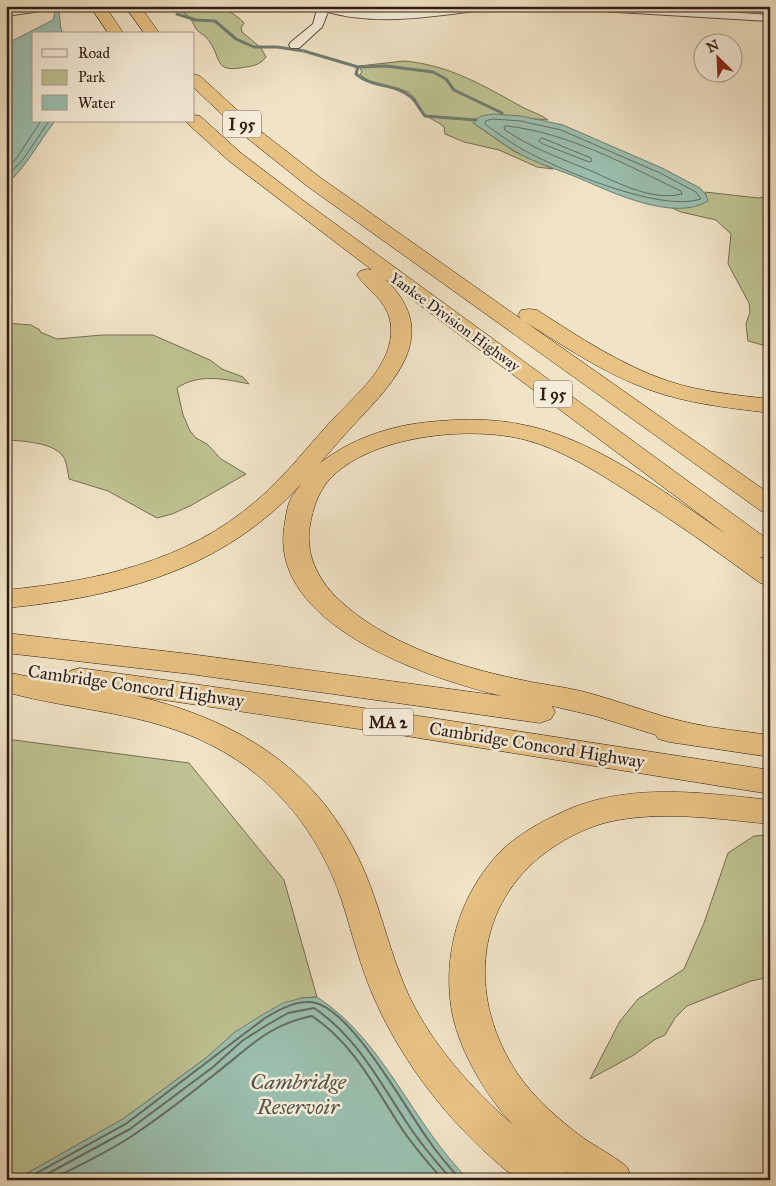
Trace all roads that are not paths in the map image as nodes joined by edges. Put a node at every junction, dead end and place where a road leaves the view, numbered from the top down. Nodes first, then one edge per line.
1 (55, 6) edge
2 (132, 6) edge
3 (492, 6) edge
4 (567, 6) edge
5 (324, 7) edge
6 (98, 8) edge
7 (6, 13) edge
8 (770, 18) edge
9 (115, 32) edge
10 (152, 32) edge
11 (295, 45) dead end
12 (195, 80) edge
13 (195, 121) edge
14 (384, 233) junction
15 (336, 234) junction
16 (770, 406) edge
17 (770, 506) edge
18 (770, 554) edge
19 (770, 577) edge
20 (6, 599) edge
21 (6, 643) edge
22 (6, 668) edge
23 (6, 682) edge
24 (686, 734) junction
25 (770, 746) edge
26 (770, 782) edge
27 (770, 812) edge
28 (550, 1180) edge
29 (612, 1180) edge

1 - 7 street
2 - 10 highway
3 - 5 street
4 - 8 street
5 - 11 street
6 - 9 highway
12 - 14 highway, Yankee Division Highway / I 95
13 - 15 highway, Yankee Division Highway / I 95
14 - 16 highway
14 - 17 highway, Yankee Division Highway / I 95
15 - 18 highway, Yankee Division Highway / I 95
15 - 20 highway
19 - 24 highway
21 - 24 highway, Cambridge Concord Highway / MA 2
22 - 26 highway, Cambridge Concord Highway / MA 2
23 - 28 highway
24 - 25 highway, Cambridge Concord Highway / MA 2
27 - 29 highway

